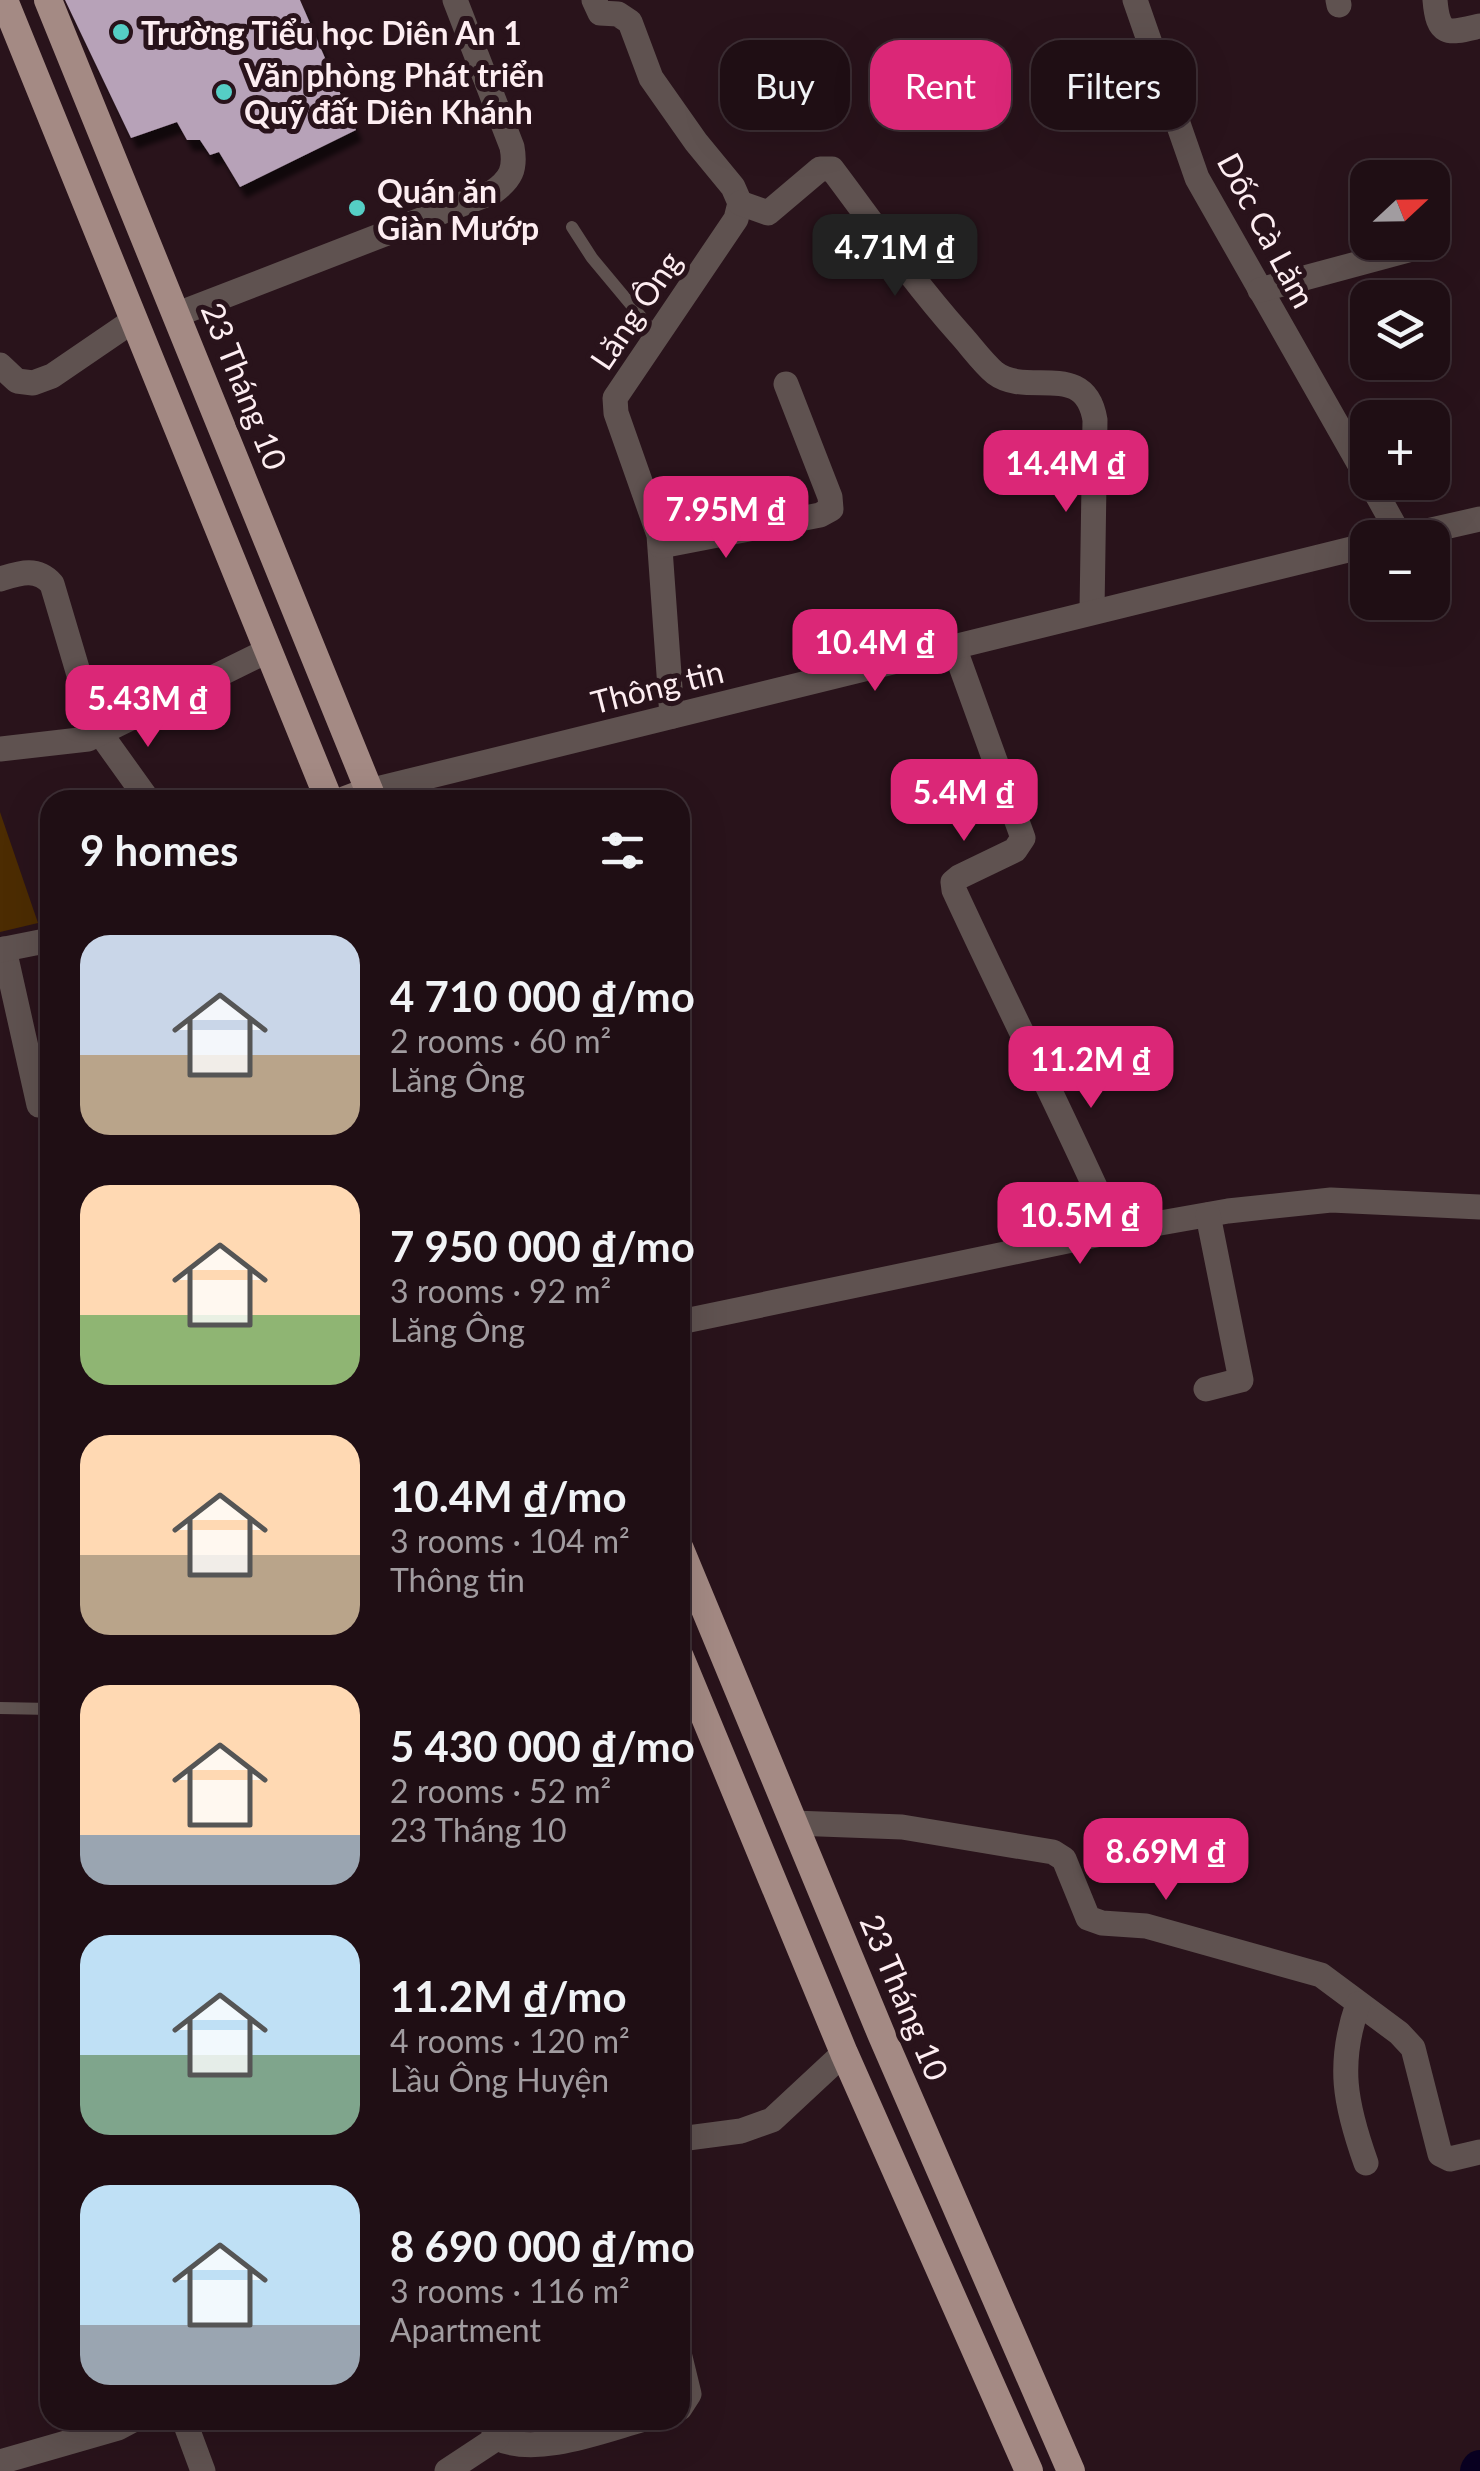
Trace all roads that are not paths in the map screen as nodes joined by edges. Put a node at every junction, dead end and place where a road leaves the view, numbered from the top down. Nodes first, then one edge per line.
1 (4, 0) edge
2 (48, 0) edge
3 (455, 0) edge
4 (594, 0) edge
5 (1135, 0) edge
6 (1435, 0) edge
7 (1480, 26) edge
8 (96, 114) junction
9 (58, 130) junction
10 (740, 204) junction
11 (572, 226) dead end
12 (1369, 260) edge
13 (1260, 290) junction
14 (178, 314) junction
15 (134, 320) junction
16 (658, 336) junction
17 (0, 364) edge
18 (786, 384) dead end
19 (1350, 449) edge
20 (1480, 520) edge
21 (1450, 526) edge
22 (660, 546) junction
23 (1350, 549) edge
24 (0, 579) edge
25 (1092, 611) junction
26 (954, 647) junction
27 (269, 650) junction
28 (672, 716) junction
29 (100, 733) junction
30 (0, 749) edge
31 (141, 790) edge
32 (325, 790) edge
33 (359, 790) edge
34 (389, 790) edge
35 (40, 942) edge
36 (2, 950) edge
37 (40, 1104) edge
38 (1480, 1206) edge
39 (1208, 1215) junction
40 (1115, 1231) junction
41 (690, 1320) edge
42 (1206, 1388) dead end
43 (690, 1573) edge
44 (690, 1681) edge
45 (0, 1708) edge
46 (40, 1710) edge
47 (793, 1822) junction
48 (1358, 2004) junction
49 (882, 2036) junction
50 (844, 2053) junction
51 (690, 2138) edge
52 (1480, 2152) edge
53 (1366, 2163) dead end
54 (111, 2430) edge
55 (188, 2430) edge
56 (492, 2430) edge
57 (494, 2430) edge
58 (604, 2430) edge
59 (0, 2462) edge
60 (203, 2471) edge
61 (447, 2471) edge
62 (1029, 2471) edge
63 (1071, 2471) edge

1 - 9 main road
2 - 8 main road, 23 Tháng 10
3 - 14 street
4 - 10 street
5 - 13 street, Dốc Cà Lăm
6 - 7 street
8 - 9 main road
8 - 14 main road, 23 Tháng 10
9 - 15 main road
10 - 16 street, Lăng Ông
10 - 25 street
11 - 16 lane
12 - 13 street
13 - 19 street, Dốc Cà Lăm
14 - 33 main road, 23 Tháng 10
15 - 17 street
15 - 27 main road
16 - 22 street, Lăng Ông
18 - 22 street
20 - 21 street
22 - 28 street, Lăng Ông
23 - 25 street, Thông tin
24 - 29 street
25 - 26 street, Thông tin
26 - 28 street, Thông tin
26 - 40 street
27 - 29 street
27 - 32 main road
28 - 34 street, Thông tin
29 - 30 street
29 - 31 street
35 - 36 street
36 - 37 street
38 - 39 street
39 - 40 street
39 - 42 street
40 - 41 street
43 - 47 main road, 23 Tháng 10
44 - 50 main road
45 - 46 lane
47 - 48 street
47 - 49 main road, 23 Tháng 10
48 - 52 street
48 - 53 street
49 - 50 main road
49 - 63 main road, 23 Tháng 10
50 - 51 street
50 - 62 main road
54 - 59 street
55 - 60 street
56 - 61 street
57 - 58 street

